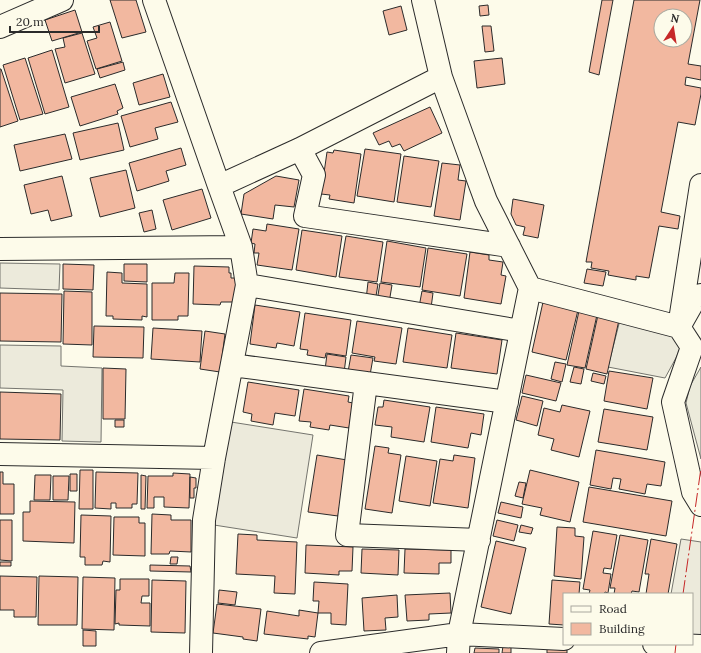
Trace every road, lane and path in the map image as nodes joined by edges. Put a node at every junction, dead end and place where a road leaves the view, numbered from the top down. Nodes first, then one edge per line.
1 (154, 0) edge
2 (423, 0) edge
3 (54, 2) edge
4 (0, 27) edge
5 (441, 77) junction
6 (300, 149) junction
7 (701, 185) edge
8 (219, 186) junction
9 (509, 246) junction
10 (241, 247) junction
11 (0, 249) edge
12 (247, 286) junction
13 (530, 288) junction
14 (701, 295) edge
15 (679, 327) junction
16 (521, 331) junction
17 (232, 365) junction
18 (366, 383) junction
19 (507, 402) junction
20 (0, 454) edge
21 (214, 458) junction
22 (701, 505) edge
23 (479, 540) junction
24 (563, 639) edge
25 (459, 644) edge
26 (678, 645) edge
27 (701, 646) edge
28 (201, 653) edge
29 (321, 653) edge

1 - 8 street
2 - 5 street
3 - 4 street
5 - 6 street
5 - 9 street
6 - 8 street
6 - 9 street
7 - 15 street
8 - 10 street
9 - 13 street
10 - 11 street
10 - 12 street
12 - 16 street
12 - 17 street
13 - 15 street
13 - 16 street
14 - 15 street
15 - 22 street
16 - 19 street
17 - 18 street
17 - 21 street
18 - 19 street
18 - 23 street
19 - 23 street
20 - 21 street
21 - 28 street
23 - 25 street
24 - 25 street
25 - 29 street
26 - 27 street

